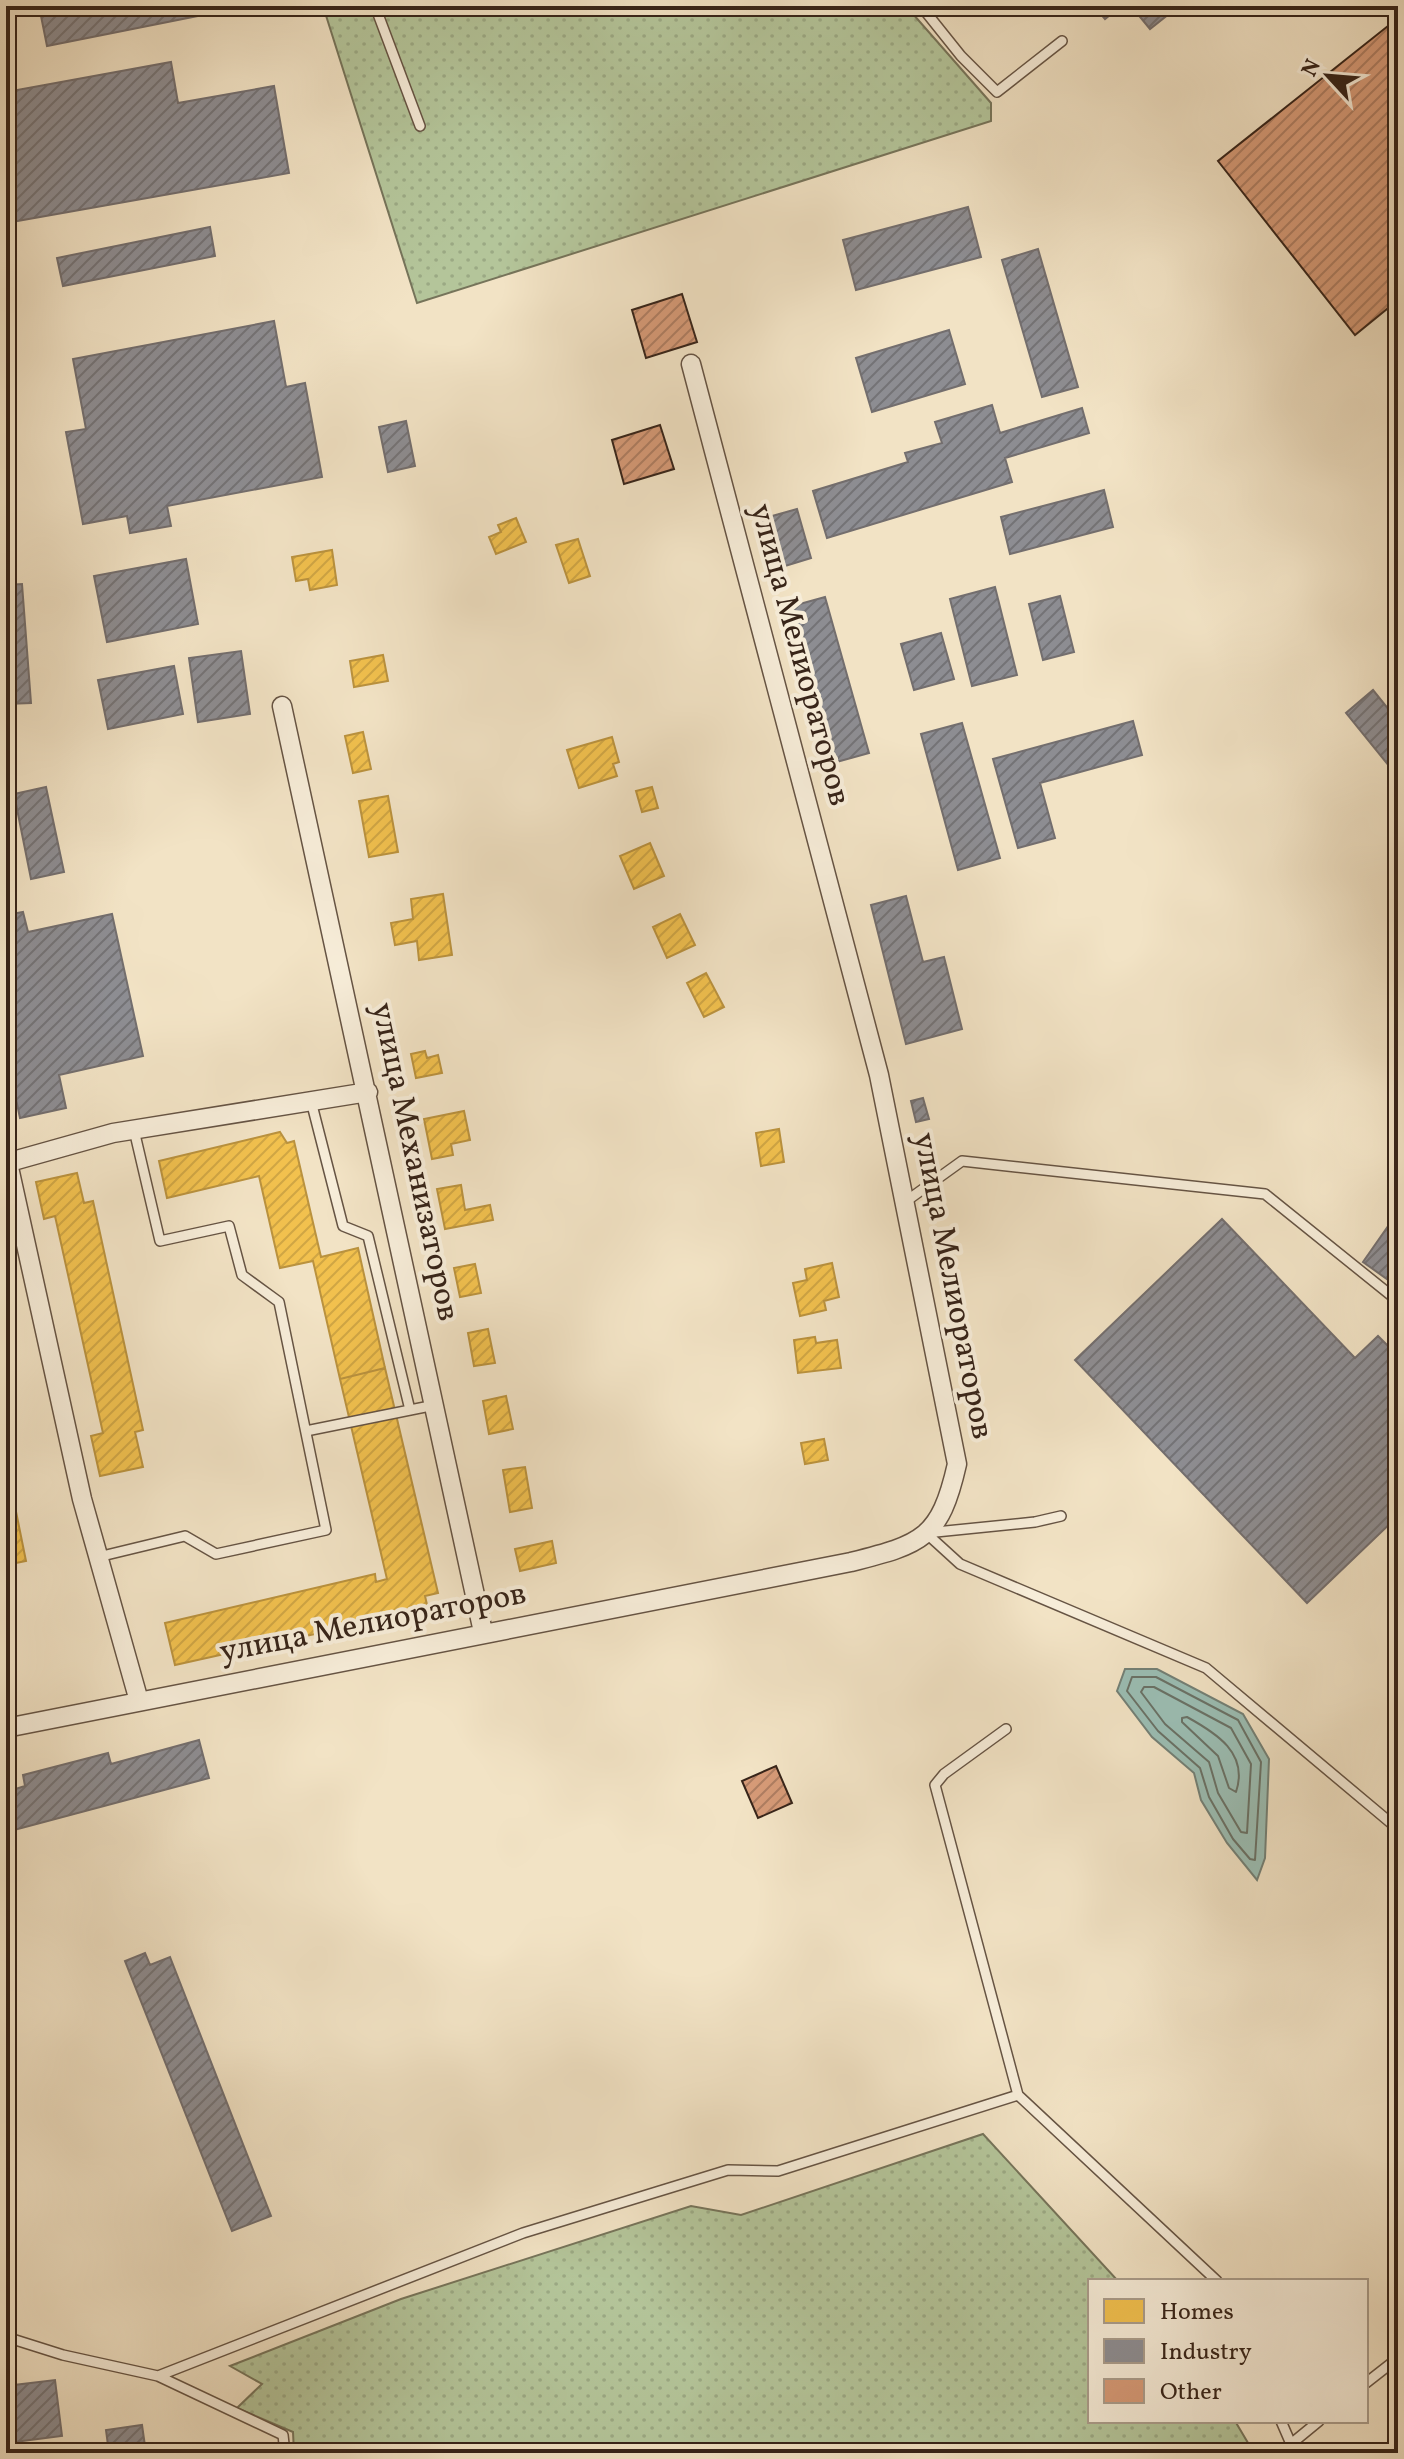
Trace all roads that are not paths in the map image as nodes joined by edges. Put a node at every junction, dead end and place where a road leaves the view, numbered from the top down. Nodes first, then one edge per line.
1 (375, 6) edge
2 (921, 6) edge
3 (1062, 41) dead end
4 (420, 126) dead end
5 (691, 364) dead end
6 (282, 706) dead end
7 (368, 1092) junction
8 (311, 1101) junction
9 (134, 1130) junction
10 (7, 1163) edge
11 (905, 1202) junction
12 (1398, 1301) edge
13 (435, 1405) junction
14 (410, 1410) junction
15 (306, 1431) junction
16 (1061, 1516) dead end
17 (926, 1533) junction
18 (98, 1557) junction
19 (483, 1632) junction
20 (139, 1701) junction
21 (6, 1728) edge
22 (1006, 1729) dead end
23 (1398, 1829) edge
24 (1018, 2095) junction
25 (1215, 2279) edge
26 (6, 2337) edge
27 (1398, 2358) edge
28 (158, 2376) junction
29 (1368, 2381) edge
30 (1282, 2423) edge
31 (1317, 2423) edge
32 (285, 2453) edge

1 - 4 lane
2 - 3 lane
5 - 11 street, улица Мелиораторов
6 - 7 street, улица Механизаторов
7 - 8 street
7 - 13 street, улица Механизаторов
8 - 9 street
8 - 14 lane
9 - 10 street
9 - 15 lane
10 - 18 street
11 - 12 lane
11 - 17 street, улица Мелиораторов
13 - 14 lane
13 - 19 street, улица Механизаторов
14 - 15 lane
15 - 18 lane
16 - 17 lane
17 - 19 street, улица Мелиораторов
17 - 23 lane
18 - 20 street
19 - 20 street, улица Мелиораторов
20 - 21 street, улица Мелиораторов
22 - 24 lane
24 - 25 lane
24 - 28 lane
26 - 28 lane
27 - 29 lane
28 - 32 lane
30 - 31 lane

